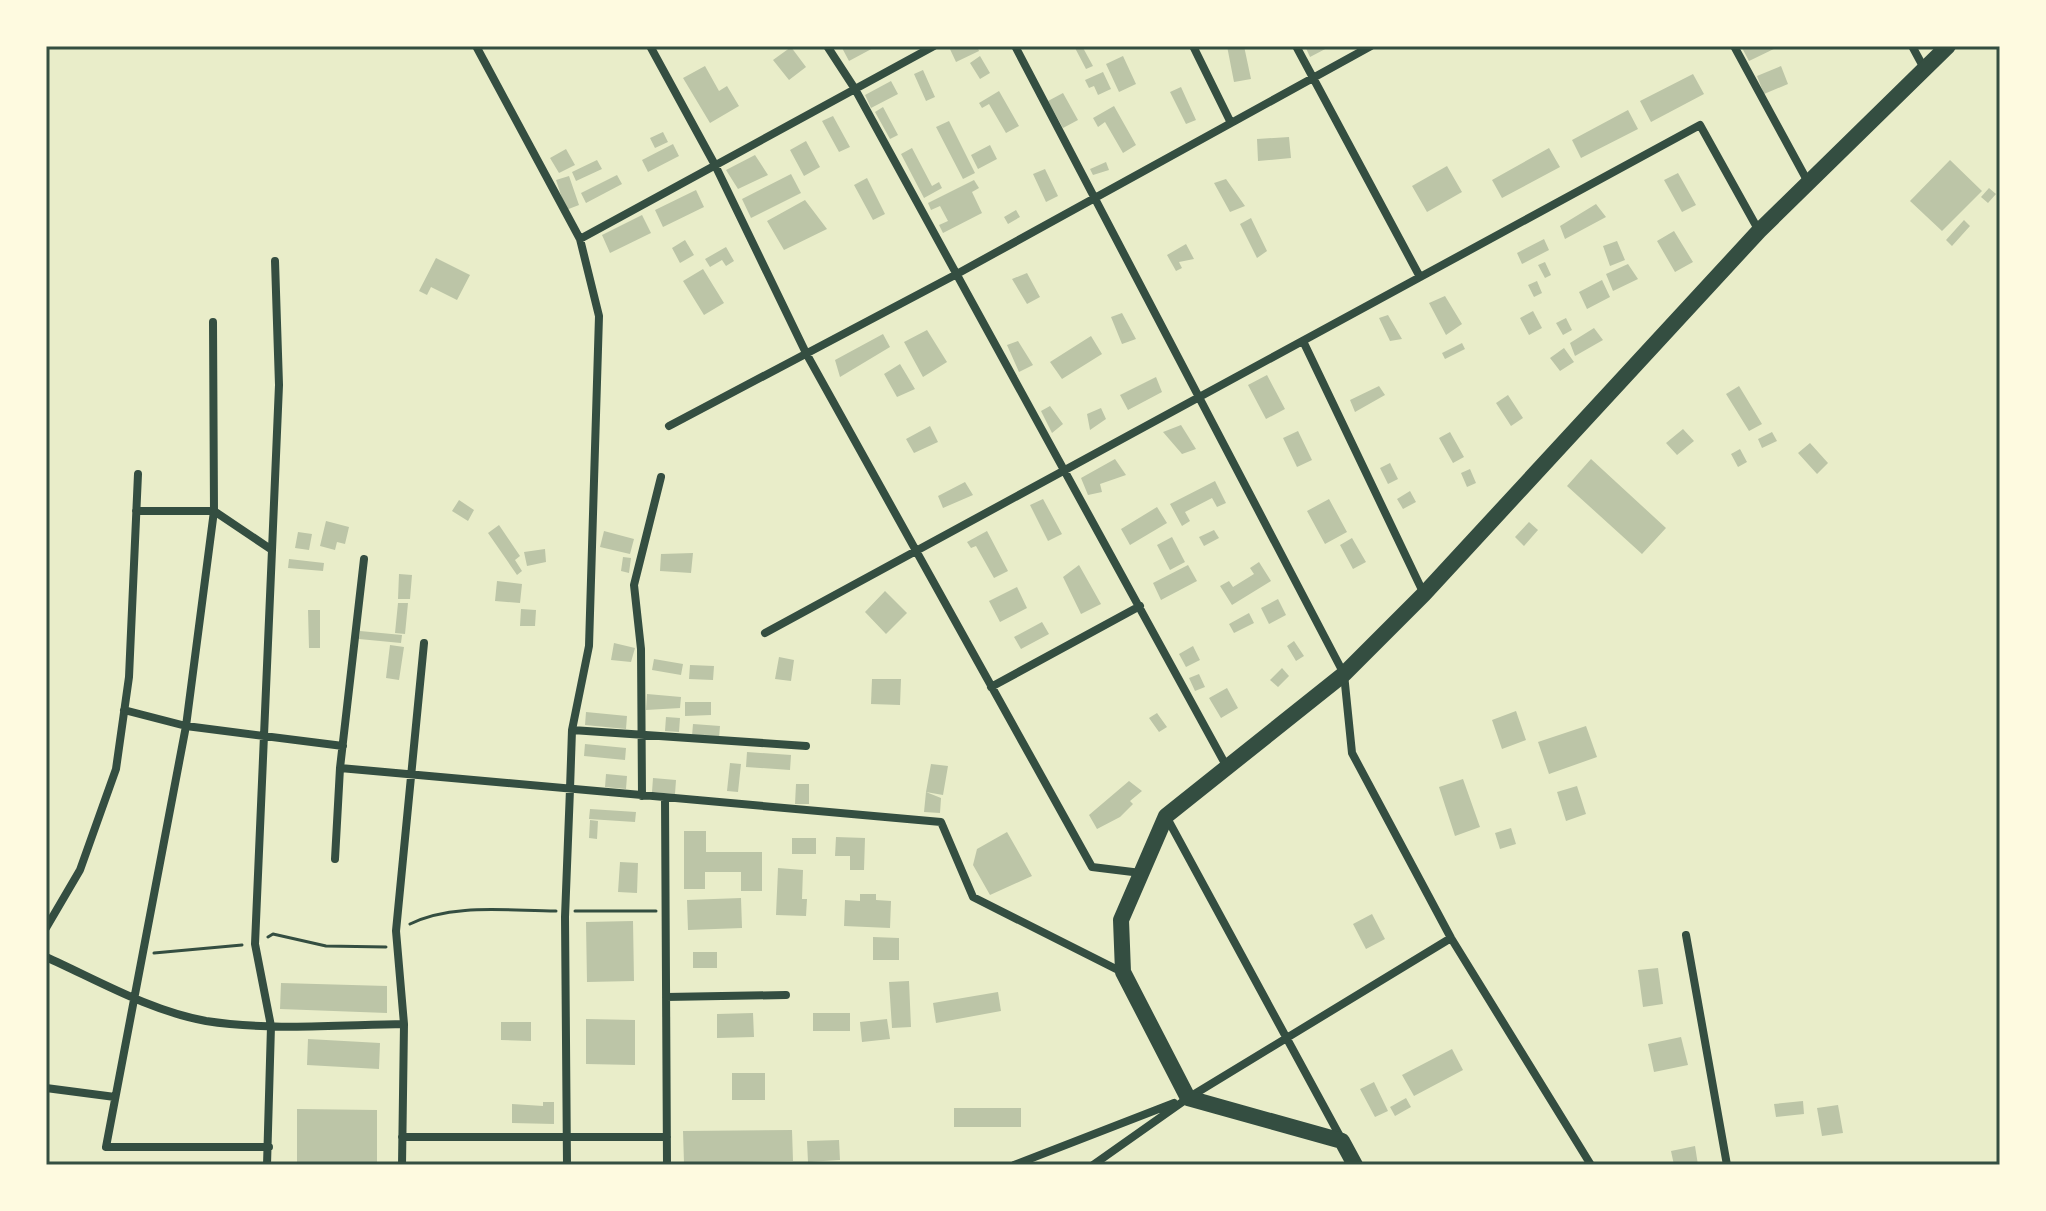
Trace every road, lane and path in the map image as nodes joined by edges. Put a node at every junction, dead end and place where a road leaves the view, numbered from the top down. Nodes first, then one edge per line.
1 (476, 46) edge
2 (650, 46) edge
3 (827, 46) edge
4 (934, 46) edge
5 (1015, 46) edge
6 (1193, 46) edge
7 (1296, 46) edge
8 (1371, 46) edge
9 (1734, 46) edge
10 (1912, 46) edge
11 (1948, 46) edge
12 (1925, 70) junction
13 (1312, 78) junction
14 (855, 89) junction
15 (1231, 123) junction
16 (715, 165) junction
17 (1808, 182) junction
18 (1092, 199) junction
19 (1759, 231) junction
20 (580, 239) junction
21 (275, 261) dead end
22 (955, 275) junction
23 (1420, 277) junction
24 (213, 322) dead end
25 (1303, 341) junction
26 (806, 353) junction
27 (1201, 396) junction
28 (669, 426) dead end
29 (1066, 469) junction
30 (138, 474) dead end
31 (661, 477) dead end
32 (136, 511) junction
33 (214, 511) junction
34 (272, 550) junction
35 (916, 550) junction
36 (364, 559) dead end
37 (1424, 594) junction
38 (1140, 606) junction
39 (765, 633) dead end
40 (424, 643) dead end
41 (1344, 674) junction
42 (991, 687) junction
43 (124, 710) junction
44 (186, 726) junction
45 (572, 730) junction
46 (264, 736) junction
47 (639, 737) junction
48 (343, 746) junction
49 (806, 746) dead end
50 (340, 768) junction
51 (1228, 769) junction
52 (413, 774) junction
53 (570, 789) junction
54 (642, 796) junction
55 (665, 798) junction
56 (1166, 816) junction
57 (335, 859) dead end
58 (1141, 873) junction
59 (46, 928) edge
60 (1686, 935) dead end
61 (1451, 938) junction
62 (46, 957) edge
63 (1123, 972) junction
64 (786, 995) dead end
65 (666, 997) junction
66 (134, 998) junction
67 (404, 1024) junction
68 (271, 1026) junction
69 (1286, 1038) junction
70 (46, 1088) edge
71 (115, 1097) junction
72 (1188, 1098) junction
73 (565, 1135) junction
74 (402, 1137) junction
75 (667, 1137) junction
76 (1342, 1141) junction
77 (269, 1147) junction
78 (267, 1165) edge
79 (402, 1165) edge
80 (567, 1165) edge
81 (667, 1165) edge
82 (1014, 1165) edge
83 (1093, 1165) edge
84 (1355, 1165) edge
85 (1591, 1165) edge
86 (1727, 1165) edge

1 - 20 street
2 - 16 street
3 - 14 street
4 - 14 street
5 - 18 street
6 - 15 street
7 - 13 street
8 - 13 street
9 - 17 street
10 - 12 street
11 - 12 main road
12 - 17 main road
13 - 15 street
13 - 23 street
14 - 16 street
14 - 22 street
15 - 18 street
16 - 20 street
16 - 26 street
17 - 19 main road
18 - 22 street
18 - 27 street
19 - 23 street
19 - 37 main road
20 - 45 street
21 - 34 street
22 - 26 street
22 - 29 street
23 - 25 street
24 - 33 street
25 - 27 street
25 - 37 street
26 - 28 street
26 - 35 street
27 - 29 street
27 - 41 street
29 - 35 street
29 - 38 street
30 - 32 street
31 - 47 street
32 - 33 street
32 - 43 street
33 - 34 street
33 - 44 street
34 - 46 street
35 - 39 street
35 - 42 street
36 - 48 street
37 - 41 main road
38 - 42 street
38 - 51 street
40 - 52 street
41 - 51 main road
41 - 61 street
42 - 58 street
43 - 44 street
43 - 59 street
44 - 46 street
44 - 66 street
45 - 47 street
45 - 53 street
46 - 48 street
46 - 68 street
47 - 49 street
47 - 54 street
48 - 50 street
50 - 52 street
50 - 57 street
51 - 56 main road
52 - 53 street
52 - 67 street
53 - 54 street
53 - 73 street
54 - 55 street
55 - 63 street
55 - 65 street
56 - 58 main road
56 - 69 street
58 - 63 main road
60 - 86 street
61 - 69 street
61 - 85 street
62 - 66 street
63 - 72 main road
64 - 65 street
65 - 75 street
66 - 68 street
66 - 71 street
67 - 68 street
67 - 74 street
68 - 77 street
69 - 72 street
69 - 76 street
70 - 71 street
71 - 77 street
72 - 76 main road
72 - 82 street
72 - 83 street
73 - 74 street
73 - 75 street
73 - 80 street
74 - 79 street
75 - 81 street
76 - 84 main road
77 - 78 street

